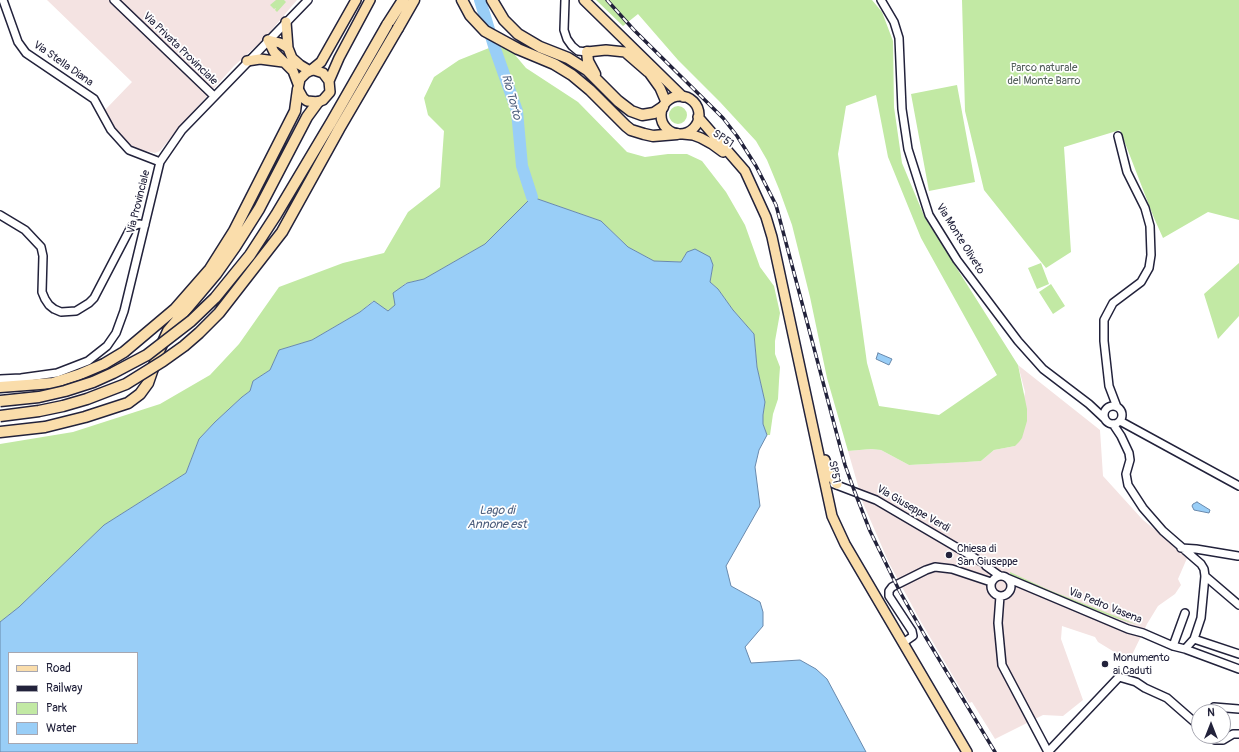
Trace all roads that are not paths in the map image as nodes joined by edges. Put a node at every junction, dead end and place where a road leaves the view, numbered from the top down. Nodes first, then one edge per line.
1 (3, 0) edge
2 (114, 0) edge
3 (356, 0) edge
4 (370, 0) edge
5 (403, 0) edge
6 (414, 0) edge
7 (462, 0) edge
8 (492, 0) edge
9 (583, 0) edge
10 (881, 0) edge
11 (302, 2) edge
12 (565, 2) edge
13 (286, 22) junction
14 (268, 40) junction
15 (288, 48) junction
16 (587, 52) junction
17 (248, 61) junction
18 (284, 63) junction
19 (310, 71) junction
20 (653, 77) junction
21 (329, 81) junction
22 (298, 86) junction
23 (609, 92) junction
24 (214, 96) junction
25 (683, 97) junction
26 (318, 102) junction
27 (664, 105) junction
28 (698, 117) junction
29 (680, 134) junction
30 (1118, 136) dead end
31 (160, 162) junction
32 (745, 171) junction
33 (0, 215) edge
34 (145, 225) junction
35 (0, 379) edge
36 (1109, 386) junction
37 (0, 387) edge
38 (0, 401) edge
39 (1089, 404) junction
40 (1117, 407) junction
41 (1108, 409) junction
42 (809, 410) junction
43 (0, 416) edge
44 (1105, 419) junction
45 (1118, 420) junction
46 (0, 432) edge
47 (824, 484) junction
48 (837, 484) junction
49 (1239, 486) edge
50 (1181, 548) junction
51 (1238, 556) edge
52 (1205, 576) junction
53 (998, 579) junction
54 (1030, 587) junction
55 (1010, 588) junction
56 (1000, 596) junction
57 (1239, 605) edge
58 (1186, 613) dead end
59 (1194, 639) junction
60 (903, 643) junction
61 (1173, 646) junction
62 (1184, 649) junction
63 (1239, 654) edge
64 (1239, 669) edge
65 (1191, 719) edge
66 (967, 752) edge
67 (1048, 752) edge

1 - 31 street, Via Stella Diana
2 - 24 street, Via Privata Provinciale
3 - 19 main road
4 - 21 main road
5 - 38 highway, bridge
6 - 43 highway, bridge
7 - 29 highway
8 - 23 highway
9 - 20 main road
9 - 25 main road
10 - 39 street, Via Monte Oliveto
11 - 13 street, Via Provinciale
12 - 16 street
13 - 14 street, Via Provinciale
13 - 15 main road
14 - 15 main road
14 - 17 street, Via Provinciale
14 - 18 main road
15 - 19 main road
16 - 20 main road
16 - 23 highway
17 - 18 main road
17 - 24 street, Via Provinciale
18 - 22 main road
19 - 21 main road
19 - 22 main road
20 - 27 main road
21 - 26 main road
22 - 26 main road
22 - 37 highway
23 - 27 highway
24 - 31 street, Via Provinciale
25 - 27 main road
25 - 28 main road
26 - 46 highway
27 - 29 main road
28 - 29 main road
28 - 32 main road, SP51 / SP51
29 - 32 main road, SP51 / SP51
30 - 36 street
31 - 34 street, Via Provinciale
32 - 42 main road, SP51 / SP51
33 - 34 street
34 - 35 street, Via Provinciale
36 - 40 street
36 - 41 street
39 - 41 street
39 - 44 street, Via Monte Oliveto
40 - 41 street
40 - 45 street
41 - 44 street
42 - 47 main road, SP51 / SP51
42 - 48 main road
44 - 45 street
45 - 49 street
45 - 50 street
47 - 48 street, Via Giuseppe Verdi
47 - 60 main road, SP51 / SP51
48 - 53 street, Via Giuseppe Verdi
50 - 51 street
50 - 52 street
52 - 57 street
52 - 59 street
53 - 54 street, Via Pedro Vasena
53 - 55 street
53 - 56 street
53 - 60 street, Via Pedro Vasena
54 - 55 street, Via Pedro Vasena
54 - 61 street, Via Pedro Vasena
55 - 56 street
56 - 67 street
58 - 61 street
59 - 62 street
59 - 63 street
60 - 66 main road, SP51 / SP51
61 - 62 street, Via Pedro Vasena
62 - 64 street, Via Pedro Vasena
65 - 67 street

